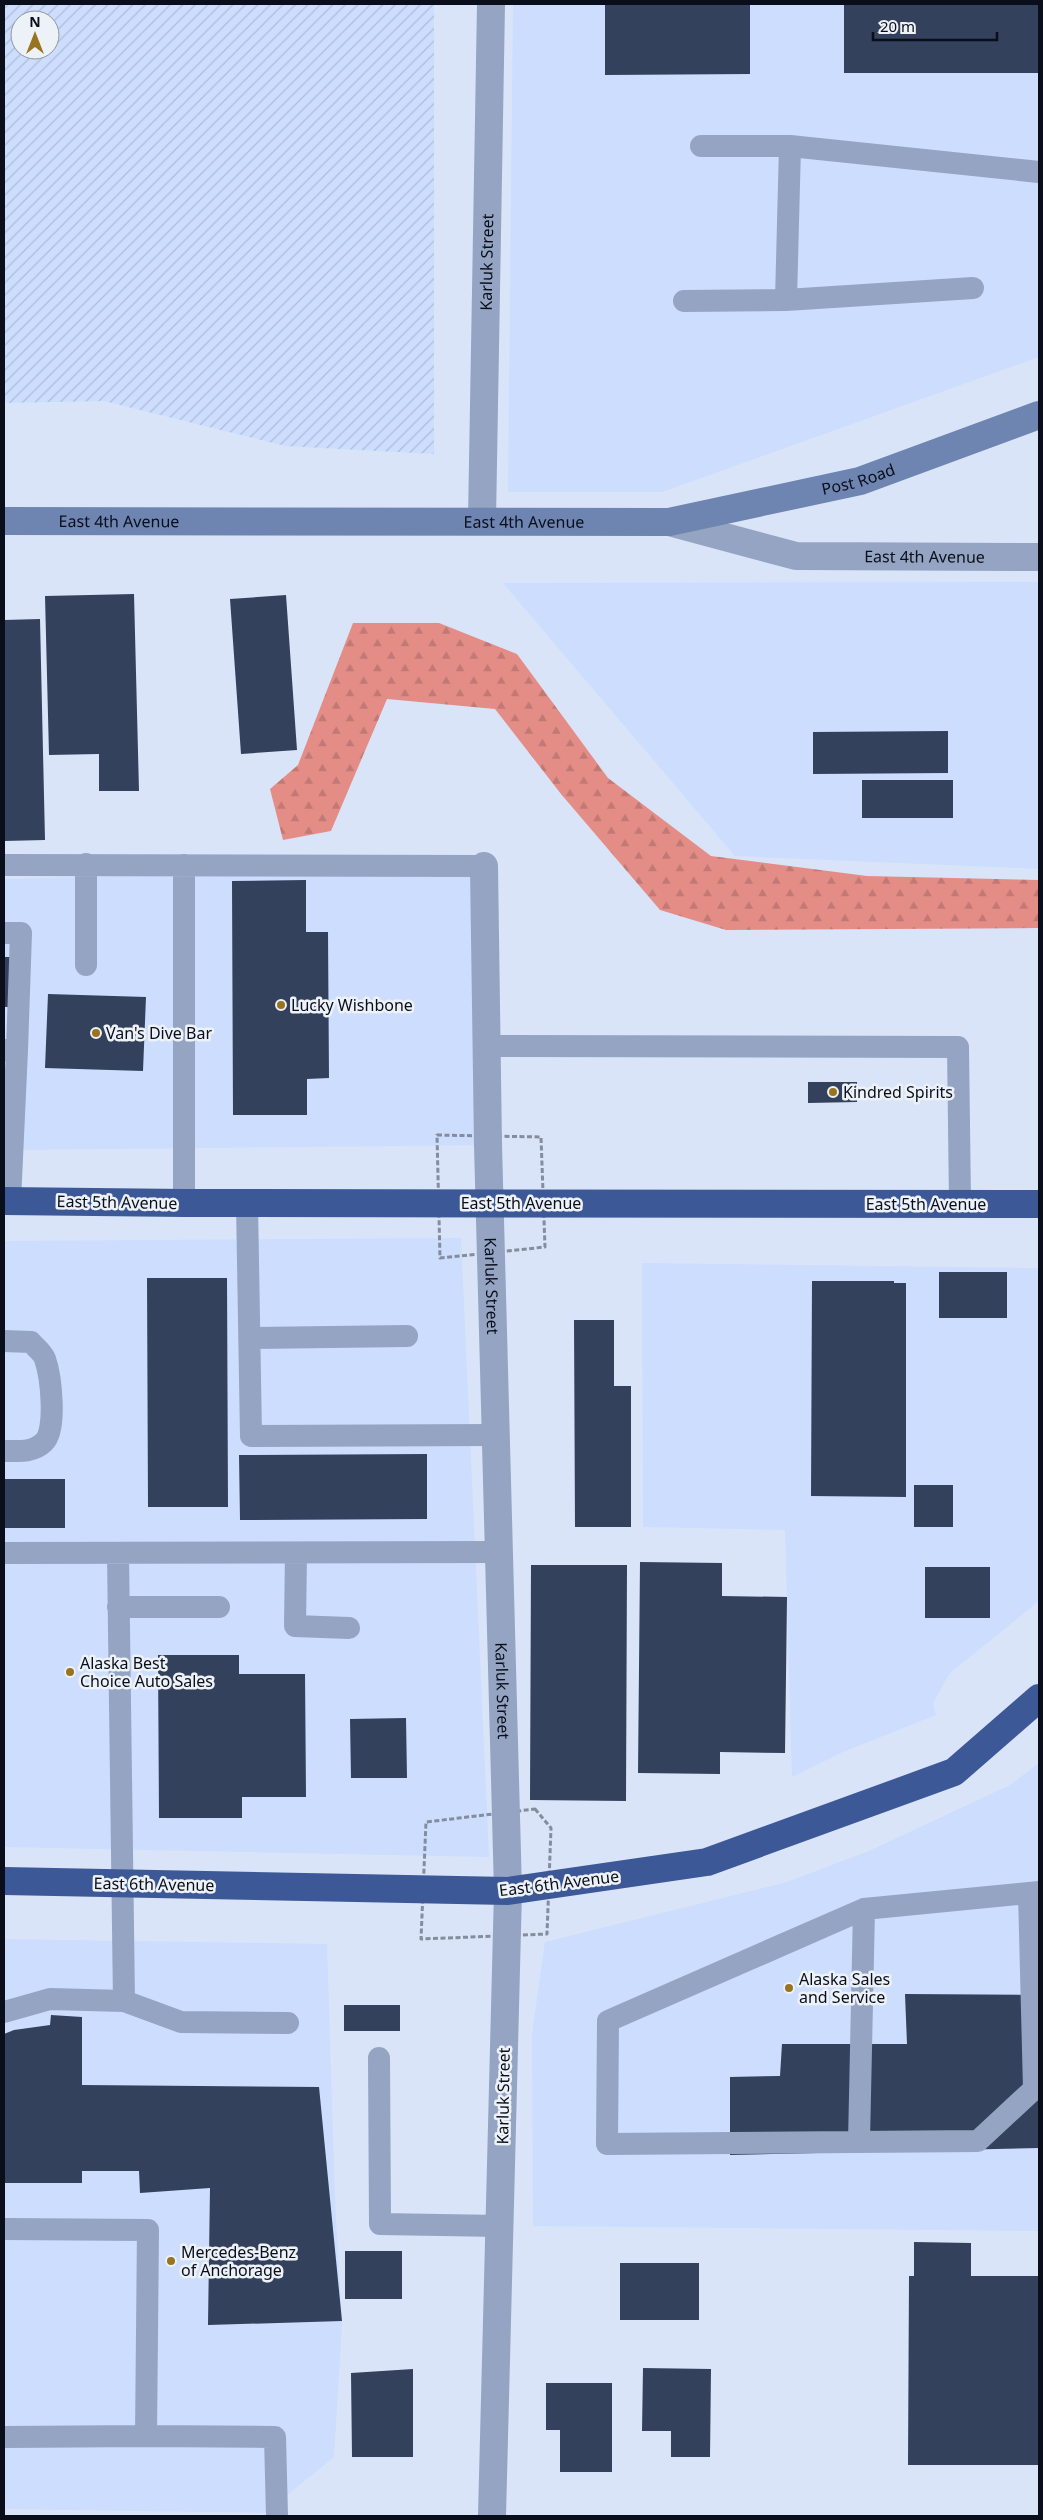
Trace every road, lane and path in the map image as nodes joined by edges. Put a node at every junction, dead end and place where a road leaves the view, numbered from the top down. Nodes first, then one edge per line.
1 (491, 4) edge
2 (701, 146) dead end
3 (790, 146) junction
4 (1039, 172) edge
5 (973, 288) dead end
6 (786, 300) junction
7 (684, 301) dead end
8 (1039, 415) edge
9 (482, 520) junction
10 (4, 521) edge
11 (669, 522) junction
12 (1039, 557) edge
13 (86, 864) junction
14 (4, 865) edge
15 (184, 865) junction
16 (484, 866) joint
17 (4, 933) edge
18 (86, 965) dead end
19 (487, 1046) junction
20 (10, 1050) edge
21 (8, 1123) edge
22 (7, 1201) edge
23 (247, 1203) junction
24 (490, 1203) junction
25 (184, 1204) junction
26 (960, 1204) junction
27 (1039, 1204) edge
28 (407, 1336) dead end
29 (250, 1338) junction
30 (4, 1341) edge
31 (496, 1435) junction
32 (4, 1451) edge
33 (499, 1552) junction
34 (4, 1553) edge
35 (296, 1553) junction
36 (118, 1554) junction
37 (118, 1606) junction
38 (219, 1607) dead end
39 (349, 1628) dead end
40 (1039, 1698) edge
41 (4, 1881) edge
42 (124, 1883) junction
43 (508, 1891) junction
44 (1034, 1892) edge
45 (864, 1909) junction
46 (124, 2001) junction
47 (4, 2012) edge
48 (288, 2023) dead end
49 (379, 2058) dead end
50 (859, 2142) junction
51 (500, 2226) junction
52 (4, 2229) edge
53 (146, 2436) junction
54 (4, 2437) edge
55 (277, 2516) edge
56 (492, 2516) edge

1 - 9 street, Karluk Street
2 - 3 lane
3 - 4 lane
3 - 6 lane
5 - 6 lane
6 - 7 lane
8 - 11 main road, Post Road
9 - 10 main road, East 4th Avenue
9 - 11 main road, East 4th Avenue
11 - 12 street, East 4th Avenue
13 - 14 lane
13 - 15 lane
13 - 18 lane
15 - 16 lane
15 - 25 lane
16 - 19 street, Karluk Street
17 - 20 lane
19 - 24 street, Karluk Street
19 - 26 lane
20 - 21 lane
21 - 22 lane
22 - 25 highway, East 5th Avenue
23 - 24 highway, East 5th Avenue
23 - 25 highway, East 5th Avenue
23 - 29 lane
24 - 26 highway, East 5th Avenue
24 - 31 street, Karluk Street
26 - 27 highway, East 5th Avenue
28 - 29 lane
29 - 31 lane
30 - 32 lane
31 - 33 street, Karluk Street
33 - 35 lane
33 - 43 street, Karluk Street
34 - 36 lane
35 - 36 lane
35 - 39 lane
36 - 37 lane
37 - 38 lane
37 - 42 lane
40 - 43 highway, East 6th Avenue
41 - 42 highway, East 6th Avenue
42 - 43 highway, East 6th Avenue
42 - 46 lane
43 - 51 street, Karluk Street
44 - 45 lane
44 - 50 lane
45 - 50 lane
45 - 50 lane
46 - 47 lane
46 - 48 lane
49 - 51 lane
51 - 56 street, Karluk Street
52 - 53 lane
53 - 54 lane
53 - 55 lane

